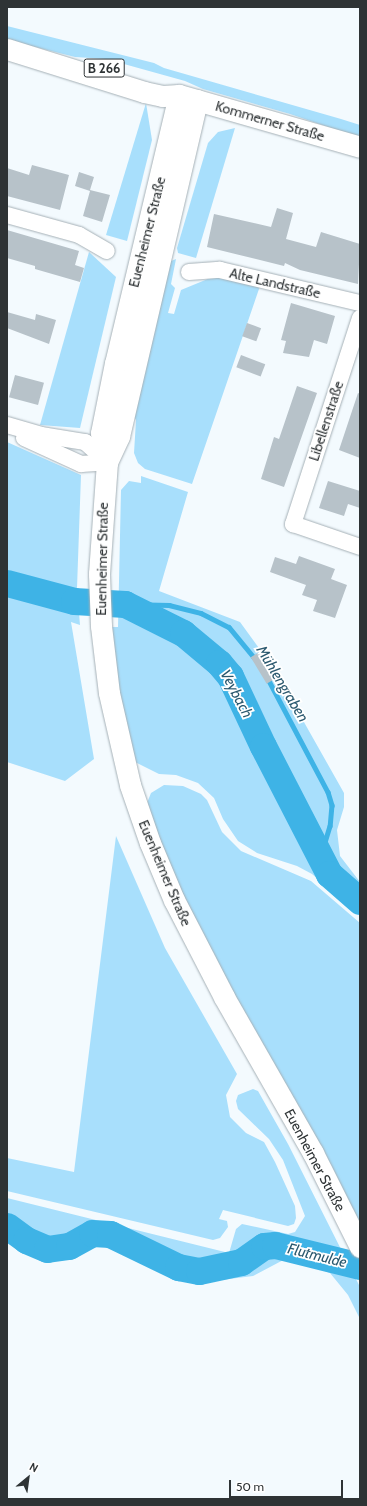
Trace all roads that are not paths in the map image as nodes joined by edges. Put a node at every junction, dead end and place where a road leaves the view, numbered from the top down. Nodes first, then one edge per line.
1 (15, 51) edge
2 (188, 98) junction
3 (224, 108) junction
4 (360, 147) edge
5 (182, 172) junction
6 (7, 215) edge
7 (107, 251) dead end
8 (189, 272) dead end
9 (360, 303) edge
10 (360, 318) edge
11 (7, 426) edge
12 (7, 430) edge
13 (107, 462) junction
14 (360, 547) edge
15 (358, 1242) edge

1 - 2 main road, Kommerner Straße / B 266
2 - 3 main road, Kommerner Straße / B 266
2 - 5 main road, Euenheimer Straße
2 - 13 main road, Euenheimer Straße
3 - 4 main road, Kommerner Straße / B 266
3 - 5 main road
5 - 13 main road, Euenheimer Straße
6 - 7 street
8 - 9 street, Alte Landstraße
10 - 14 street, Libellenstraße
11 - 13 street
12 - 13 street
13 - 15 main road, Euenheimer Straße

